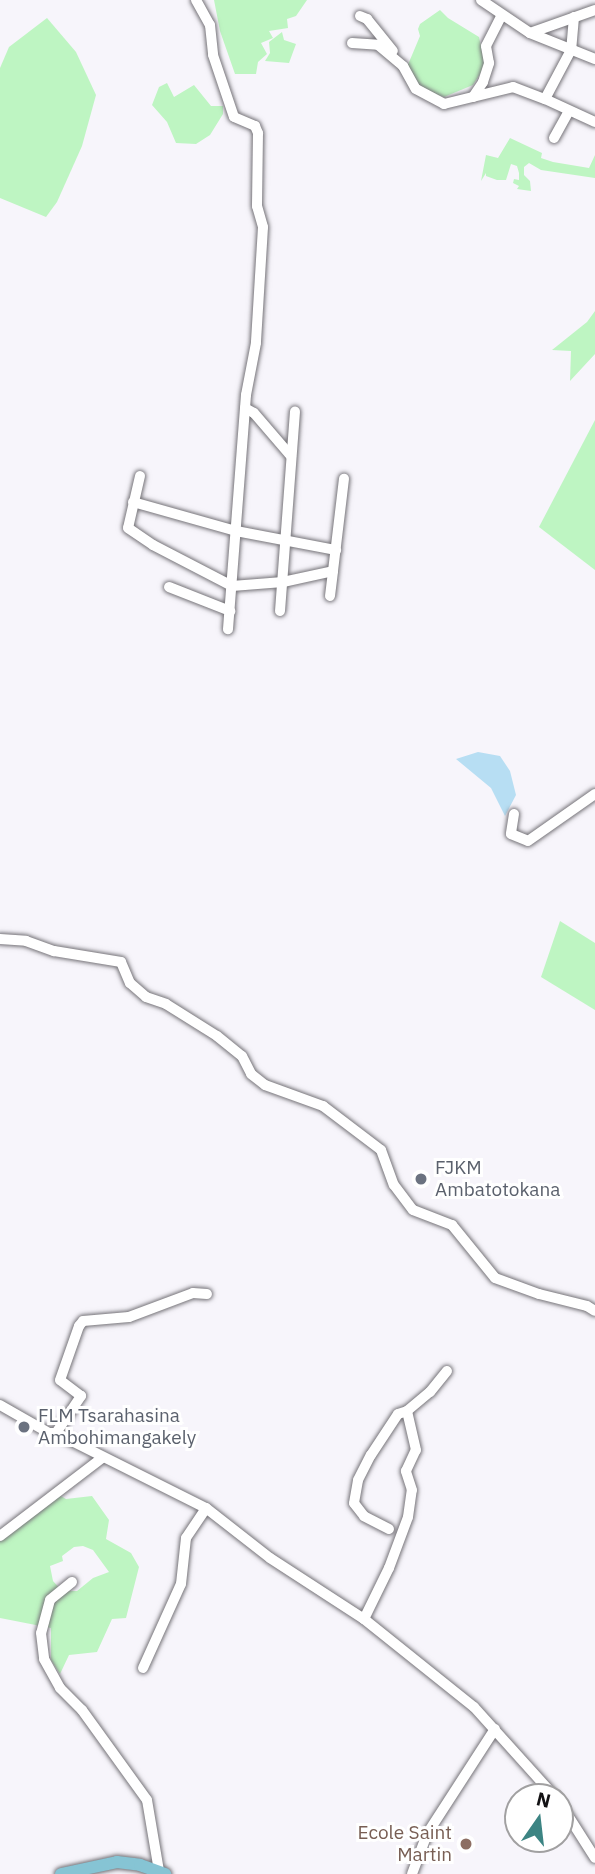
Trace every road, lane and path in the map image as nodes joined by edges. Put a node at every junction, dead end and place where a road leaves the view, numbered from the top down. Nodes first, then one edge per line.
1 (196, 0) edge
2 (481, 0) edge
3 (595, 10) edge
4 (502, 15) junction
5 (360, 16) dead end
6 (574, 17) junction
7 (530, 33) junction
8 (352, 43) dead end
9 (571, 50) junction
10 (595, 59) edge
11 (403, 66) junction
12 (473, 97) junction
13 (545, 99) junction
14 (569, 111) junction
15 (595, 122) edge
16 (554, 138) dead end
17 (246, 408) junction
18 (295, 412) dead end
19 (291, 456) junction
20 (140, 476) dead end
21 (344, 479) dead end
22 (133, 502) junction
23 (236, 531) junction
24 (284, 540) junction
25 (337, 550) junction
26 (333, 571) junction
27 (282, 582) junction
28 (232, 586) junction
29 (169, 587) dead end
30 (330, 596) dead end
31 (230, 611) junction
32 (280, 611) dead end
33 (228, 629) dead end
34 (595, 794) edge
35 (514, 814) dead end
36 (0, 939) edge
37 (207, 1294) dead end
38 (595, 1311) edge
39 (447, 1371) dead end
40 (0, 1405) edge
41 (407, 1411) junction
42 (56, 1433) junction
43 (102, 1458) junction
44 (206, 1508) junction
45 (389, 1529) dead end
46 (0, 1536) edge
47 (72, 1582) dead end
48 (364, 1619) junction
49 (143, 1668) dead end
50 (495, 1729) junction
51 (543, 1783) edge
52 (574, 1824) edge
53 (593, 1852) edge
54 (162, 1872) edge
55 (61, 1874) edge
56 (412, 1874) edge

1 - 17 street
2 - 4 street
3 - 6 street
4 - 7 street
4 - 12 street
5 - 11 street
6 - 7 street
6 - 9 street
7 - 9 street
8 - 11 street
9 - 10 street
9 - 13 street
11 - 12 street
12 - 13 street
13 - 14 street
14 - 15 street
14 - 16 street
17 - 19 street
17 - 23 street
18 - 19 street
19 - 24 street
20 - 22 street
21 - 25 street
22 - 23 street
22 - 28 street
23 - 24 street
23 - 28 street
24 - 25 street
24 - 27 street
25 - 26 street
26 - 27 street
26 - 30 street
27 - 28 street
27 - 32 street
28 - 31 street
29 - 31 street
31 - 33 street
34 - 35 street
36 - 38 street
37 - 42 street
39 - 41 street
40 - 42 street
41 - 45 street
41 - 48 street
42 - 43 street
43 - 44 street
43 - 46 street
44 - 48 street
44 - 49 street
47 - 54 street
48 - 50 street
50 - 51 street
50 - 56 street
52 - 53 street
54 - 55 main road

